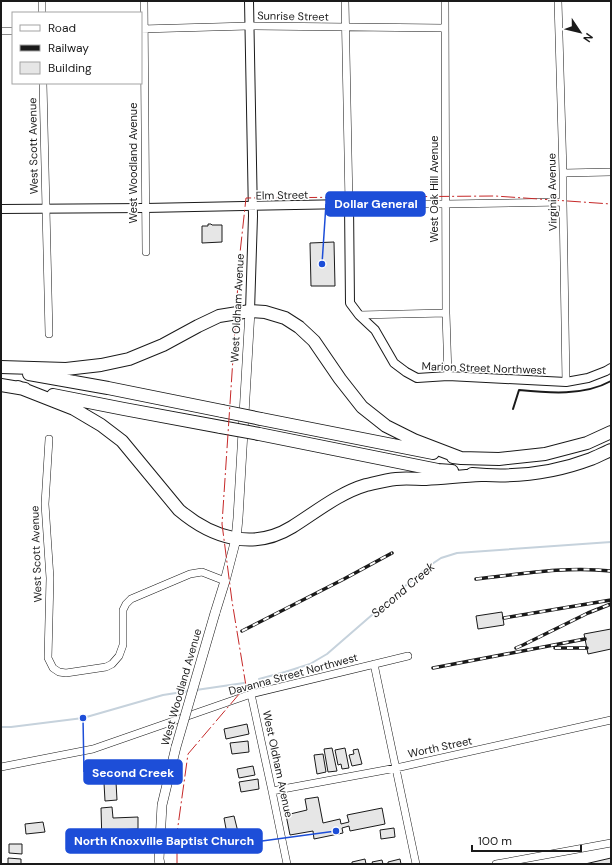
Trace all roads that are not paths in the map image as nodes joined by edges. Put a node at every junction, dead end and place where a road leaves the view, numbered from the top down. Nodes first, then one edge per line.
1 (42, 1) edge
2 (144, 1) edge
3 (249, 1) edge
4 (345, 1) edge
5 (445, 1) edge
6 (558, 1) edge
7 (42, 12) edge
8 (249, 26) junction
9 (345, 28) junction
10 (445, 28) junction
11 (143, 29) edge
12 (1, 31) edge
13 (12, 31) edge
14 (43, 84) edge
15 (611, 172) edge
16 (564, 173) junction
17 (563, 202) junction
18 (349, 204) junction
19 (446, 204) junction
20 (252, 206) junction
21 (145, 208) junction
22 (1, 209) edge
23 (46, 209) junction
24 (146, 252) dead end
25 (250, 311) junction
26 (446, 313) junction
27 (358, 315) junction
28 (48, 334) dead end
29 (1, 368) edge
30 (611, 368) edge
31 (448, 376) junction
32 (566, 382) junction
33 (1, 385) edge
34 (18, 388) junction
35 (611, 432) edge
36 (49, 439) dead end
37 (611, 450) edge
38 (461, 458) junction
39 (481, 474) junction
40 (236, 539) junction
41 (225, 580) junction
42 (215, 613) joint
43 (408, 656) dead end
44 (374, 664) junction
45 (251, 694) junction
46 (611, 720) edge
47 (1, 767) edge
48 (396, 768) junction
49 (272, 791) junction
50 (611, 843) edge
51 (538, 860) edge
52 (160, 864) edge
53 (287, 864) edge
54 (416, 864) edge
55 (496, 864) edge

1 - 7 street
2 - 11 street, West Woodland Avenue
3 - 8 street, West Oldham Avenue
4 - 9 street
5 - 10 street, West Oak Hill Avenue
6 - 16 street, Virginia Avenue
8 - 9 street, Sunrise Street
8 - 11 street, Sunrise Street
8 - 20 street, West Oldham Avenue
9 - 10 street, Sunrise Street
9 - 18 street
10 - 19 street, West Oak Hill Avenue
11 - 21 street, West Woodland Avenue
12 - 13 street
14 - 23 street, West Scott Avenue
15 - 16 street
16 - 17 street, Virginia Avenue
17 - 19 street, Elm Street
17 - 32 street, Virginia Avenue
18 - 19 street, Elm Street
18 - 20 street, Elm Street
18 - 27 street, Marion Street Northwest
19 - 26 street, West Oak Hill Avenue
20 - 21 street, Elm Street
20 - 25 street, West Oldham Avenue
21 - 23 street, Elm Street
21 - 24 street, West Woodland Avenue
22 - 23 street, Elm Street
23 - 28 street, West Scott Avenue
25 - 29 highway
25 - 38 highway
25 - 40 main road, West Oldham Avenue
26 - 27 street
26 - 31 street, West Oak Hill Avenue
27 - 31 street, Marion Street Northwest
29 - 38 highway, bridge
30 - 32 street, Marion Street Northwest
31 - 32 street, Marion Street Northwest
33 - 34 highway
34 - 39 highway, bridge
34 - 40 highway
35 - 38 highway
36 - 41 street, West Scott Avenue
37 - 39 highway
39 - 40 highway
40 - 41 main road, West Oldham Avenue
41 - 42 main road, West Oldham Avenue
42 - 52 main road, West Woodland Avenue, bridge
43 - 44 street, Davanna Street Northwest
44 - 45 street, Davanna Street Northwest
44 - 48 street
45 - 47 street, Davanna Street Northwest
45 - 49 street, West Oldham Avenue
46 - 48 street, Worth Street
48 - 49 street, Worth Street
48 - 54 street
49 - 53 street, West Oldham Avenue
50 - 51 street
51 - 55 street

